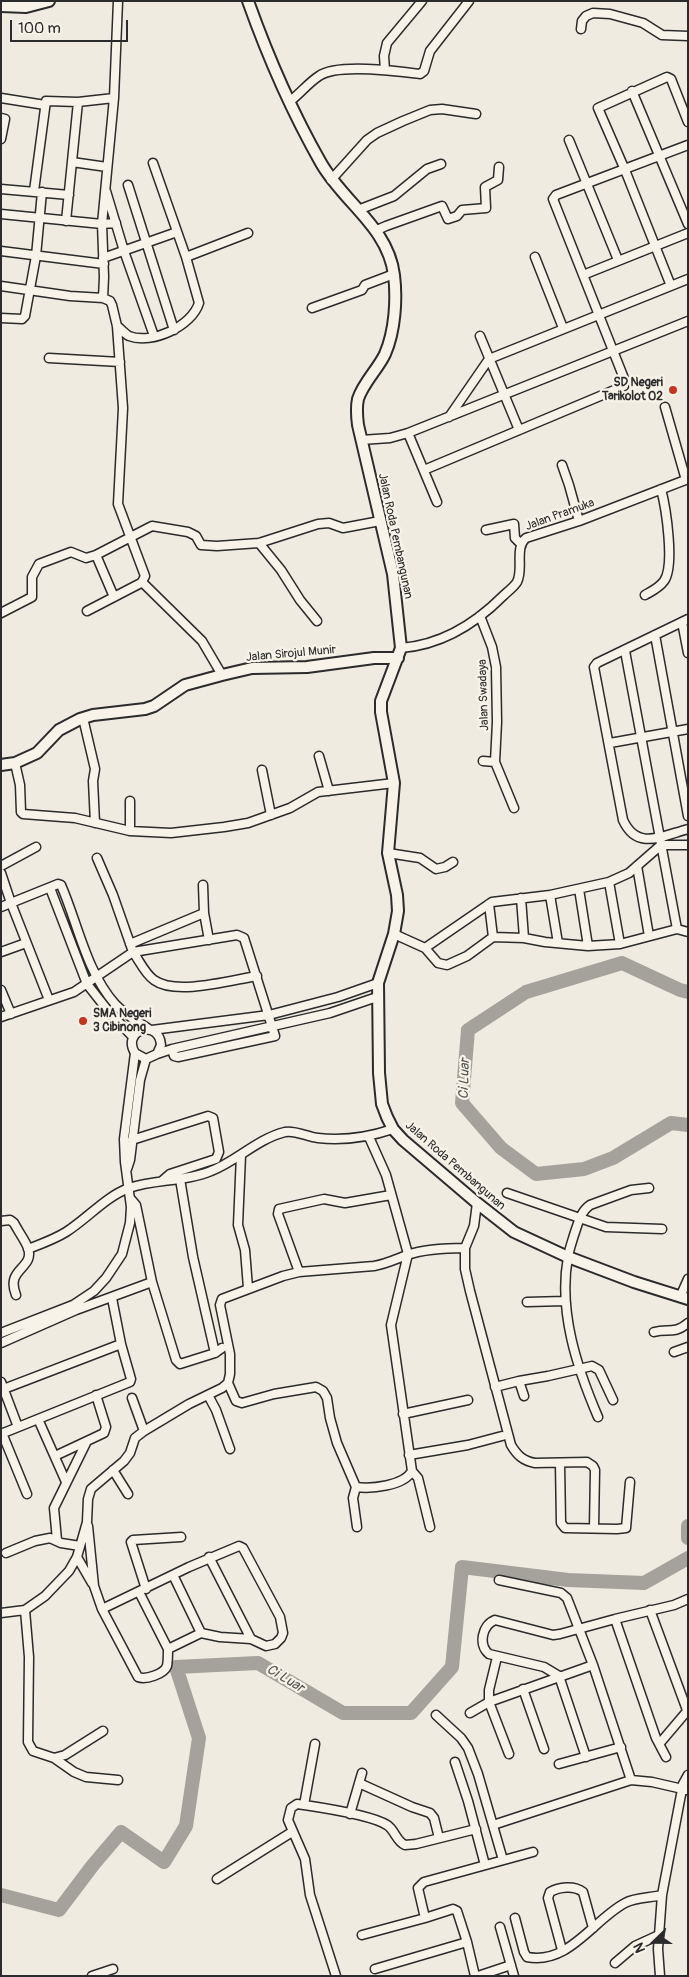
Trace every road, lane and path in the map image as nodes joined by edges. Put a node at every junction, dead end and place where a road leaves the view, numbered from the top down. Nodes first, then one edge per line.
1 (49, 1) edge
2 (118, 1) edge
3 (248, 1) edge
4 (422, 1) edge
5 (466, 2) edge
6 (1, 6) edge
7 (581, 29) dead end
8 (688, 36) edge
9 (385, 70) junction
10 (632, 91) junction
11 (1, 98) edge
12 (114, 98) junction
13 (78, 102) junction
14 (289, 102) junction
15 (46, 105) junction
16 (476, 114) dead end
17 (1, 118) edge
18 (688, 122) edge
19 (1, 139) edge
20 (569, 140) dead end
21 (688, 145) edge
22 (659, 157) junction
23 (72, 162) junction
24 (153, 163) dead end
25 (440, 164) dead end
26 (107, 166) junction
27 (499, 167) dead end
28 (625, 170) junction
29 (331, 180) junction
30 (587, 183) junction
31 (128, 184) dead end
32 (106, 188) junction
33 (1, 189) edge
34 (38, 192) junction
35 (69, 195) junction
36 (358, 210) junction
37 (1, 214) edge
38 (39, 218) junction
39 (66, 221) junction
40 (116, 223) junction
41 (102, 224) junction
42 (688, 224) edge
43 (377, 230) junction
44 (177, 232) junction
45 (688, 233) edge
46 (248, 234) dead end
47 (147, 243) junction
48 (656, 246) junction
49 (1, 251) edge
50 (124, 251) junction
51 (36, 256) junction
52 (186, 257) junction
53 (536, 257) dead end
54 (618, 260) junction
55 (103, 261) junction
56 (394, 274) junction
57 (583, 275) junction
58 (688, 279) edge
59 (1, 286) edge
60 (671, 286) junction
61 (30, 290) junction
62 (103, 298) junction
63 (312, 308) dead end
64 (598, 314) junction
65 (1, 318) edge
66 (688, 321) edge
67 (117, 326) junction
68 (563, 328) junction
69 (174, 330) junction
70 (154, 336) junction
71 (480, 336) dead end
72 (613, 352) junction
73 (49, 358) dead end
74 (489, 359) junction
75 (120, 362) junction
76 (504, 395) junction
77 (664, 407) dead end
78 (449, 417) junction
79 (519, 430) junction
80 (408, 434) junction
81 (362, 440) junction
82 (562, 465) dead end
83 (424, 470) junction
84 (687, 479) edge
85 (662, 489) junction
86 (437, 502) dead end
87 (579, 520) junction
88 (380, 521) junction
89 (486, 530) dead end
90 (130, 536) junction
91 (259, 543) junction
92 (521, 544) junction
93 (96, 555) junction
94 (142, 582) junction
95 (645, 594) dead end
96 (114, 597) junction
97 (87, 611) dead end
98 (1, 613) edge
99 (480, 616) junction
100 (316, 621) dead end
101 (685, 621) edge
102 (655, 635) junction
103 (625, 651) junction
104 (400, 653) junction
105 (688, 653) edge
106 (222, 675) junction
107 (83, 718) junction
108 (688, 729) edge
109 (672, 732) junction
110 (642, 736) junction
111 (610, 743) junction
112 (319, 756) dead end
113 (483, 761) dead end
114 (495, 762) junction
115 (15, 763) junction
116 (1, 765) edge
117 (262, 770) dead end
118 (394, 783) junction
119 (329, 791) junction
120 (130, 801) dead end
121 (514, 808) dead end
122 (271, 815) junction
123 (688, 816) edge
124 (95, 823) junction
125 (688, 829) edge
126 (130, 830) junction
127 (660, 841) junction
128 (688, 845) edge
129 (36, 847) dead end
130 (388, 853) junction
131 (97, 858) dead end
132 (453, 862) dead end
133 (1, 866) edge
134 (637, 866) junction
135 (1, 873) edge
136 (609, 882) junction
137 (203, 885) dead end
138 (50, 888) junction
139 (579, 889) junction
140 (550, 895) junction
141 (521, 898) junction
142 (11, 903) junction
143 (489, 904) junction
144 (1, 907) edge
145 (204, 913) junction
146 (677, 929) junction
147 (688, 932) edge
148 (394, 934) junction
149 (650, 936) junction
150 (493, 937) junction
151 (524, 938) junction
152 (209, 940) junction
153 (26, 942) junction
154 (558, 943) junction
155 (130, 944) junction
156 (620, 944) junction
157 (588, 946) junction
158 (425, 948) junction
159 (1, 952) edge
160 (133, 952) junction
161 (97, 976) junction
162 (257, 976) junction
163 (378, 983) junction
164 (87, 984) junction
165 (1, 990) edge
166 (377, 998) junction
167 (49, 1000) junction
168 (116, 1006) junction
169 (108, 1012) junction
170 (11, 1014) junction
171 (269, 1015) junction
172 (1, 1017) edge
173 (273, 1026) junction
174 (151, 1030) junction
175 (133, 1037) junction
176 (172, 1049) junction
177 (135, 1053) junction
178 (157, 1054) junction
179 (146, 1058) junction
180 (131, 1079) junction
181 (140, 1080) junction
182 (393, 1130) junction
183 (369, 1137) junction
184 (132, 1140) junction
185 (241, 1155) junction
186 (127, 1169) junction
187 (180, 1179) junction
188 (162, 1181) junction
189 (128, 1188) junction
190 (649, 1188) dead end
191 (507, 1193) dead end
192 (391, 1195) junction
193 (130, 1198) junction
194 (477, 1204) junction
195 (580, 1219) junction
196 (1, 1221) edge
197 (662, 1229) dead end
198 (465, 1248) junction
199 (28, 1249) junction
200 (408, 1254) junction
201 (568, 1257) junction
202 (299, 1272) junction
203 (688, 1279) edge
204 (152, 1282) junction
205 (248, 1288) junction
206 (16, 1295) dead end
207 (112, 1298) junction
208 (684, 1298) edge
209 (565, 1301) junction
210 (527, 1302) dead end
211 (74, 1307) junction
212 (688, 1323) edge
213 (654, 1332) dead end
214 (1, 1333) edge
215 (1, 1343) edge
216 (121, 1344) junction
217 (688, 1347) edge
218 (674, 1352) dead end
219 (580, 1368) junction
220 (518, 1381) junction
221 (228, 1383) junction
222 (2, 1387) edge
223 (495, 1387) junction
224 (96, 1395) junction
225 (208, 1395) junction
226 (524, 1396) dead end
227 (132, 1398) dead end
228 (468, 1400) dead end
229 (613, 1400) dead end
230 (403, 1414) junction
231 (598, 1418) dead end
232 (38, 1419) junction
233 (18, 1427) junction
234 (144, 1431) junction
235 (2, 1433) edge
236 (502, 1436) dead end
237 (86, 1443) junction
238 (230, 1449) dead end
239 (409, 1455) junction
240 (55, 1456) junction
241 (560, 1463) junction
242 (113, 1470) junction
243 (412, 1471) junction
244 (66, 1482) junction
245 (630, 1482) dead end
246 (356, 1487) junction
247 (27, 1494) dead end
248 (128, 1494) dead end
249 (87, 1522) junction
250 (357, 1527) dead end
251 (430, 1527) dead end
252 (594, 1528) junction
253 (181, 1537) dead end
254 (57, 1540) junction
255 (80, 1546) junction
256 (6, 1553) dead end
257 (77, 1557) junction
258 (210, 1557) junction
259 (173, 1575) junction
260 (499, 1580) dead end
261 (94, 1586) junction
262 (142, 1590) junction
263 (687, 1602) edge
264 (102, 1609) junction
265 (25, 1610) junction
266 (650, 1610) junction
267 (1, 1613) edge
268 (615, 1619) junction
269 (579, 1628) junction
270 (201, 1633) junction
271 (251, 1639) junction
272 (168, 1650) junction
273 (497, 1657) junction
274 (593, 1665) junction
275 (559, 1676) junction
276 (523, 1689) junction
277 (489, 1702) junction
278 (687, 1710) edge
279 (470, 1713) dead end
280 (436, 1715) dead end
281 (103, 1731) dead end
282 (660, 1743) junction
283 (315, 1744) dead end
284 (621, 1747) junction
285 (544, 1749) dead end
286 (510, 1754) dead end
287 (586, 1757) junction
288 (666, 1757) dead end
289 (54, 1758) junction
290 (455, 1762) dead end
291 (559, 1764) dead end
292 (362, 1773) dead end
293 (688, 1775) edge
294 (118, 1780) dead end
295 (631, 1780) junction
296 (359, 1783) junction
297 (685, 1791) edge
298 (304, 1805) junction
299 (350, 1814) junction
300 (493, 1824) junction
301 (476, 1829) junction
302 (292, 1832) junction
303 (439, 1838) junction
304 (533, 1852) dead end
305 (503, 1860) junction
306 (485, 1865) junction
307 (217, 1879) dead end
308 (662, 1895) junction
309 (425, 1918) junction
310 (515, 1918) dead end
311 (500, 1928) dead end
312 (593, 1928) junction
313 (362, 1935) dead end
314 (659, 1935) junction
315 (467, 1942) junction
316 (562, 1950) junction
317 (616, 1963) dead end
318 (511, 1965) junction
319 (113, 1969) dead end
320 (374, 1969) dead end
321 (92, 1976) edge
322 (336, 1976) edge
323 (477, 1976) edge
324 (514, 1976) edge
325 (660, 1976) edge

1 - 6 street
2 - 12 street
3 - 14 street, Jalan Roda Pembangunan
4 - 9 street
5 - 9 street
7 - 8 street
9 - 14 street
10 - 18 street
10 - 22 street
10 - 28 street
11 - 15 street
12 - 13 street
12 - 26 street
13 - 15 street
13 - 23 street
14 - 29 street, Jalan Roda Pembangunan
15 - 34 street
16 - 29 street
17 - 19 street
20 - 30 street
21 - 22 street
22 - 28 street
22 - 42 street
23 - 26 street
23 - 35 street
24 - 44 street
25 - 36 street
26 - 32 street
27 - 43 street
28 - 30 street
28 - 48 street
29 - 36 street, Jalan Roda Pembangunan
30 - 54 street
30 - 57 street
31 - 47 street
32 - 40 street
32 - 41 street
33 - 34 street
34 - 35 street
34 - 38 street
35 - 39 street
36 - 43 street, Jalan Roda Pembangunan
37 - 38 street
38 - 39 street
38 - 51 street
39 - 41 street
40 - 41 street
40 - 50 street
41 - 55 street
43 - 56 street, Jalan Roda Pembangunan
44 - 47 street
44 - 52 street
45 - 48 street
46 - 52 street
47 - 50 street
47 - 69 street
48 - 54 street
48 - 60 street
49 - 51 street
50 - 55 street
50 - 70 street
51 - 55 street
51 - 61 street
52 - 69 street
53 - 68 street
54 - 57 street
55 - 62 street
56 - 63 street
56 - 81 street, Jalan Roda Pembangunan
57 - 64 street
58 - 60 street
59 - 61 street
60 - 64 street
61 - 62 street
61 - 65 street
62 - 67 street
64 - 68 street
64 - 72 street
66 - 72 street
67 - 70 street
67 - 75 street
68 - 74 street
69 - 70 street
71 - 74 street
72 - 76 street
72 - 79 street
73 - 75 street
74 - 76 street
74 - 78 street
75 - 90 street
76 - 78 street
76 - 79 street
77 - 84 street
78 - 80 street
79 - 83 street
80 - 81 street
80 - 83 street
81 - 88 street, Jalan Roda Pembangunan
82 - 87 street
83 - 86 street
84 - 85 street, Jalan Pramuka
85 - 87 street, Jalan Pramuka
85 - 95 street
87 - 92 street, Jalan Pramuka
88 - 91 street
88 - 104 street, Jalan Roda Pembangunan
89 - 92 street
90 - 91 street
90 - 93 street
90 - 94 street
91 - 100 street
92 - 99 street, Jalan Pramuka
93 - 96 street
93 - 98 street
94 - 96 street
94 - 106 street
96 - 97 street
99 - 104 street, Jalan Pramuka
99 - 114 street, Jalan Swadaya
101 - 102 street
101 - 105 street
102 - 103 street
102 - 109 street
103 - 110 street
103 - 111 street
104 - 106 street, Jalan Sirojul Munir
104 - 118 street, Jalan Roda Pembangunan
106 - 107 street, Jalan Sirojul Munir
107 - 115 street, Jalan Sirojul Munir
107 - 124 street
108 - 109 street
109 - 110 street
109 - 123 street
110 - 111 street
110 - 127 street
111 - 127 street
112 - 119 street
113 - 114 street
114 - 121 street
115 - 116 street, Jalan Sirojul Munir
115 - 124 street
117 - 122 street
118 - 119 street
118 - 130 street, Jalan Roda Pembangunan
119 - 122 street
120 - 126 street
122 - 126 street
124 - 126 street
125 - 127 street
127 - 128 street
127 - 134 street
127 - 146 street
129 - 133 street
130 - 132 street
130 - 148 street, Jalan Roda Pembangunan
131 - 155 street
134 - 136 street
134 - 149 street
135 - 142 street
136 - 139 street
136 - 156 street
137 - 145 street
138 - 142 street
138 - 161 street
138 - 164 street
139 - 140 street
139 - 157 street
140 - 141 street
140 - 154 street
141 - 143 street
141 - 151 street
142 - 144 street
142 - 153 street
143 - 150 street
143 - 158 street
145 - 152 street
145 - 155 street
146 - 147 street
146 - 149 street
148 - 158 street
148 - 163 street, Jalan Roda Pembangunan
149 - 156 street
150 - 151 street
150 - 158 street
151 - 154 street
152 - 160 street
152 - 162 street
153 - 159 street
153 - 167 street
154 - 157 street
155 - 160 street
156 - 157 street
160 - 161 street
160 - 162 street
161 - 164 street
161 - 168 street
162 - 171 street
163 - 166 street, Jalan Roda Pembangunan
163 - 171 street
164 - 167 street
164 - 169 street
165 - 170 street
166 - 173 street
166 - 182 street, Jalan Roda Pembangunan
167 - 170 street
168 - 169 street
168 - 174 street
169 - 175 street
170 - 172 street
171 - 173 street
171 - 174 street
173 - 176 street
173 - 176 street
174 - 175 street
174 - 178 street
175 - 177 street
176 - 178 street
177 - 179 street
177 - 180 street
178 - 179 street
179 - 181 street
180 - 181 street
180 - 186 street
181 - 184 street
182 - 183 street
182 - 194 street, Jalan Roda Pembangunan
183 - 185 street
183 - 192 street
184 - 186 street
184 - 188 street
185 - 187 street
185 - 205 street
186 - 189 street
187 - 188 street
187 - 204 street
188 - 189 street
189 - 193 street
189 - 199 street
190 - 195 street
191 - 195 street
192 - 200 street
192 - 202 street
193 - 204 street
193 - 211 street
194 - 198 street
194 - 201 street, Jalan Roda Pembangunan
195 - 197 street
195 - 201 street
196 - 199 street
198 - 200 street
198 - 223 street
199 - 206 street
200 - 202 street
200 - 230 street
201 - 208 street, Jalan Roda Pembangunan
201 - 209 street
202 - 205 street
203 - 208 street
204 - 207 street
205 - 221 street
207 - 211 street
207 - 216 street
209 - 210 street
209 - 219 street
211 - 214 street
211 - 215 street
212 - 213 street
216 - 222 street
216 - 224 street
217 - 218 street
219 - 220 street
219 - 229 street
219 - 231 street
220 - 223 street
220 - 226 street
221 - 225 street
221 - 246 street
222 - 233 street
223 - 241 street
224 - 232 street
224 - 237 street
225 - 234 street
225 - 238 street
227 - 234 street
228 - 230 street
230 - 239 street
232 - 233 street
232 - 240 street
233 - 235 street
234 - 242 street
235 - 247 street
236 - 239 street
237 - 240 street
237 - 244 street
239 - 243 street
240 - 244 street
241 - 252 street
241 - 252 street
242 - 248 street
242 - 249 street
243 - 246 street
243 - 251 street
244 - 254 street
245 - 252 street
246 - 250 street
249 - 255 street
249 - 261 street
253 - 262 street
254 - 255 street
254 - 256 street
255 - 257 street
257 - 261 street
257 - 265 street
258 - 259 street
258 - 271 street
258 - 271 street
259 - 262 street
259 - 270 street
260 - 269 street
261 - 264 street
262 - 264 street
262 - 272 street
263 - 266 street
264 - 272 street
265 - 267 street
265 - 289 street
266 - 268 street
266 - 278 street
268 - 269 street
268 - 282 street
269 - 273 street
269 - 274 street
270 - 271 street
270 - 272 street
273 - 275 street
273 - 277 street
274 - 275 street
274 - 284 street
275 - 276 street
275 - 287 street
276 - 277 street
276 - 285 street
277 - 279 street
277 - 286 street
278 - 282 street
280 - 300 street
281 - 289 street
282 - 288 street
283 - 298 street
284 - 287 street
284 - 295 street
287 - 291 street
289 - 294 street
290 - 301 street
292 - 296 street
293 - 297 street
295 - 297 street
295 - 300 street
296 - 299 street
296 - 303 street
297 - 308 street
298 - 299 street
298 - 302 street
299 - 303 street
300 - 305 street
301 - 303 street
301 - 306 street
302 - 307 street
302 - 322 street
304 - 305 street
305 - 306 street
306 - 309 street
308 - 312 street
308 - 314 street
309 - 313 street
309 - 315 street
310 - 316 street
311 - 318 street
312 - 316 street
312 - 316 street
314 - 317 street
314 - 325 street
315 - 320 street
315 - 323 street
318 - 323 street
318 - 324 street
319 - 321 street

